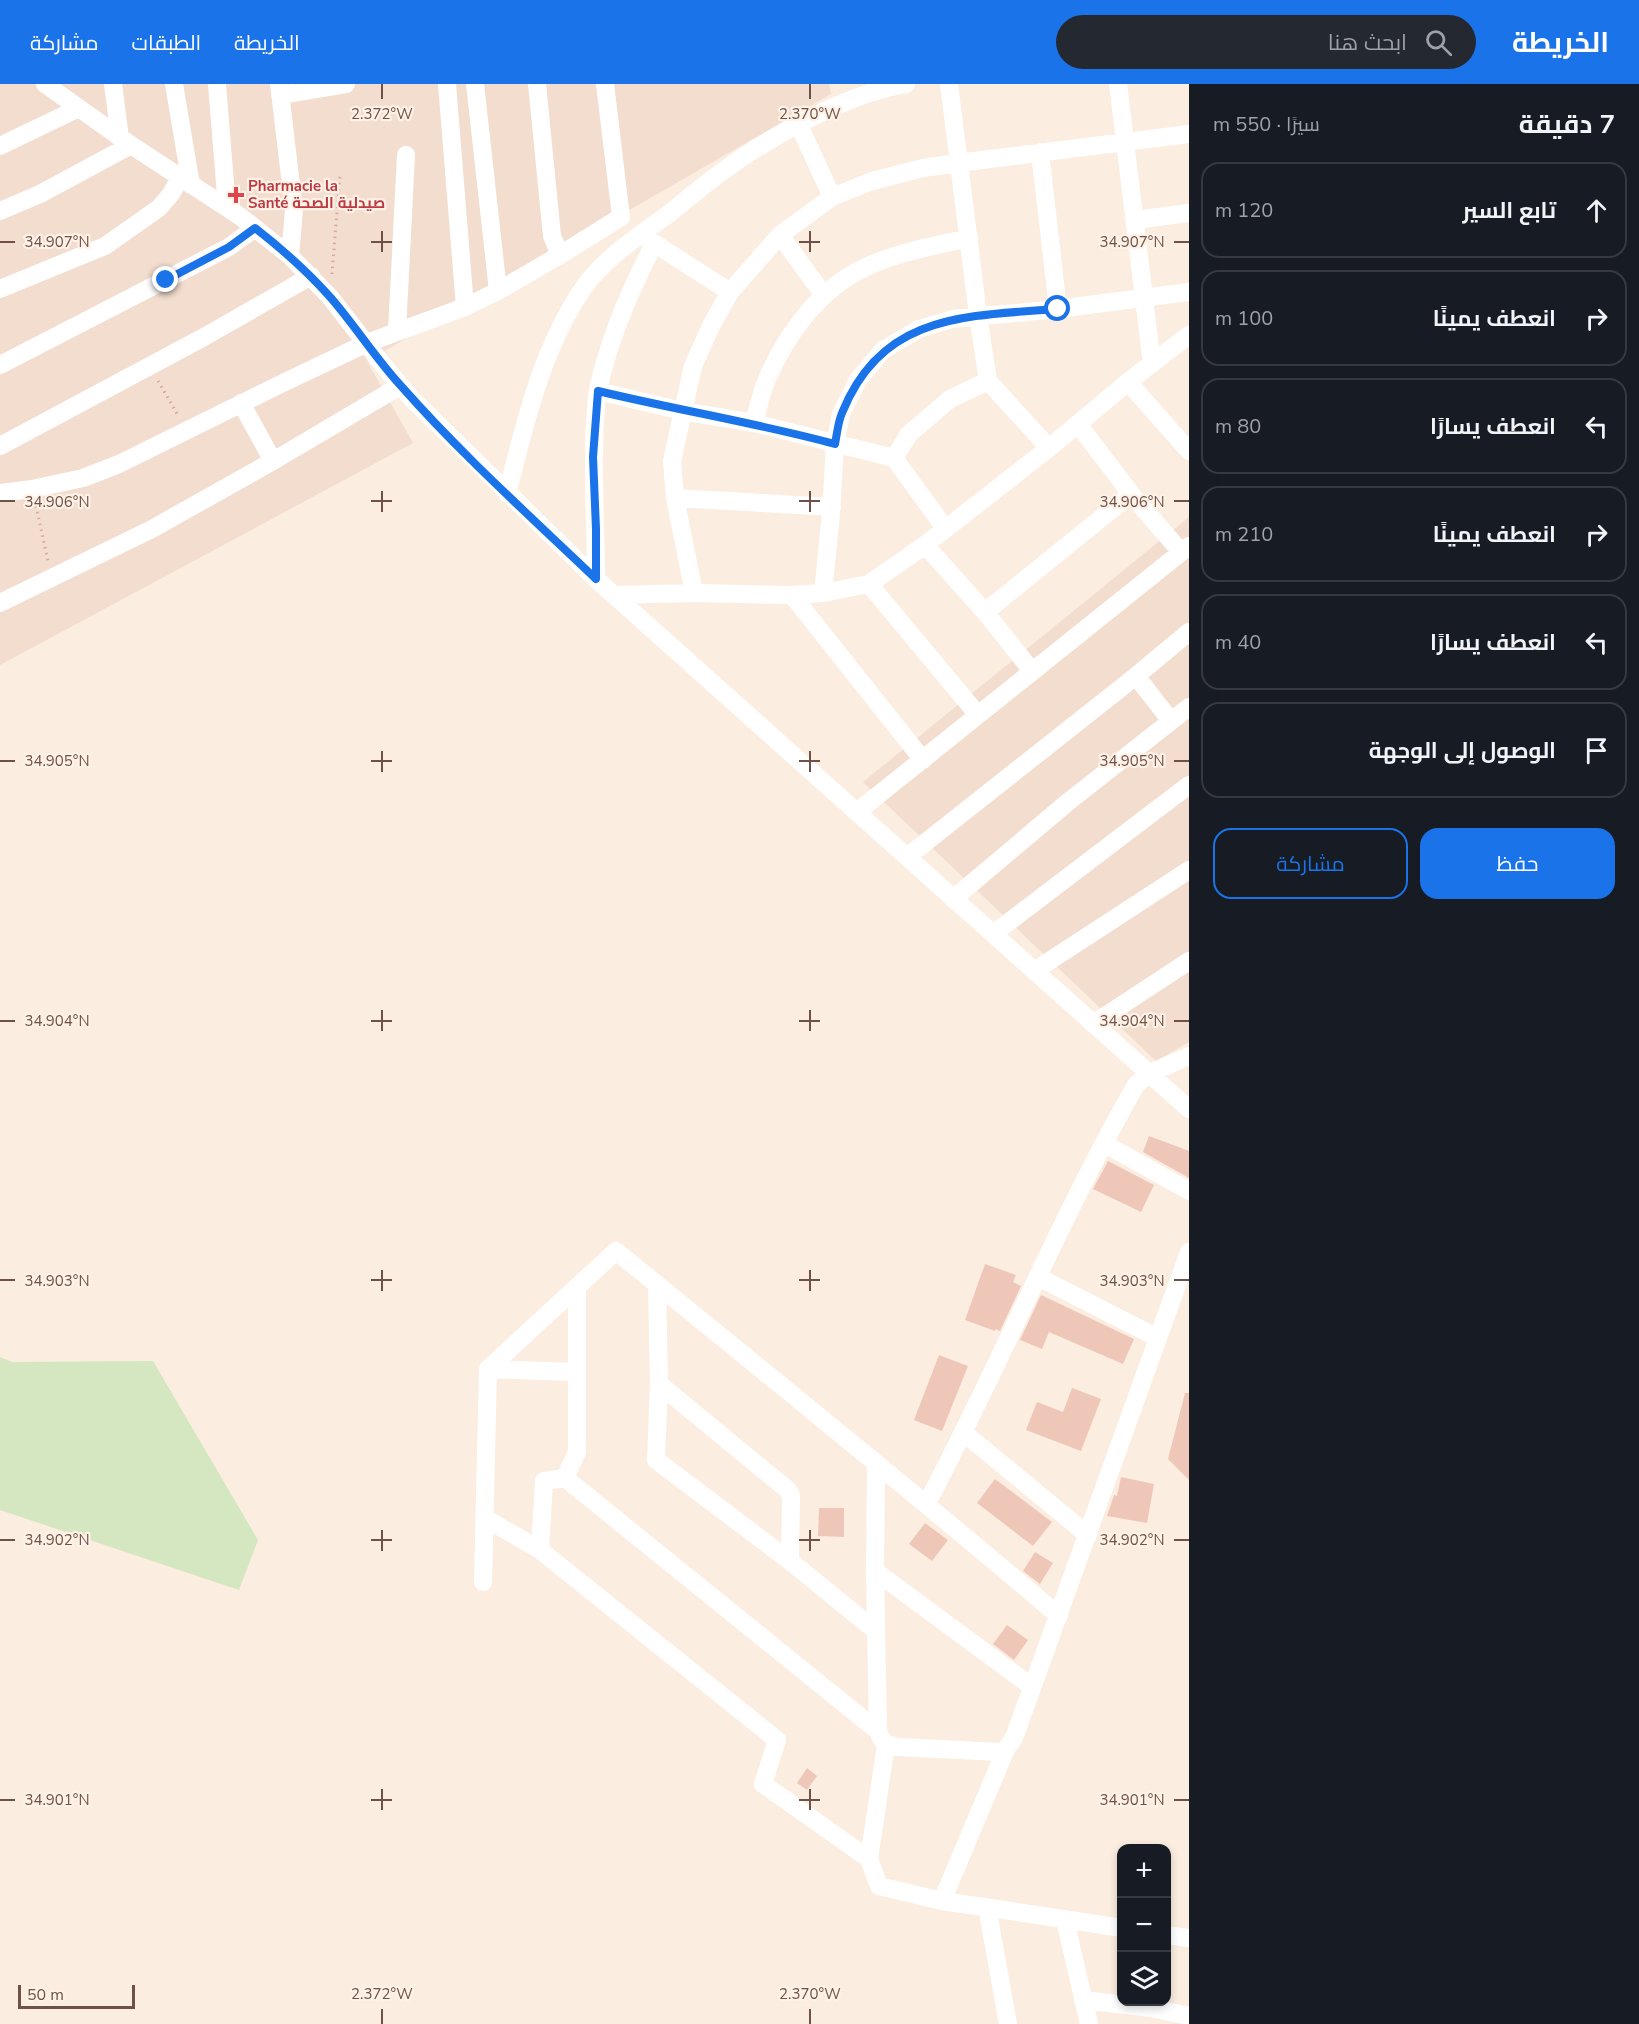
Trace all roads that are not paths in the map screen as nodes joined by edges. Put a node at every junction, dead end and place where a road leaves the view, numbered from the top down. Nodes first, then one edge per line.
1 (45, 84) edge
2 (113, 84) edge
3 (174, 84) edge
4 (217, 84) edge
5 (346, 84) edge
6 (447, 84) edge
7 (475, 84) edge
8 (537, 84) edge
9 (606, 84) edge
10 (906, 84) edge
11 (949, 84) edge
12 (1118, 84) edge
13 (280, 90) edge
14 (79, 108) junction
15 (799, 125) junction
16 (1189, 134) edge
17 (1125, 141) junction
18 (126, 142) junction
19 (0, 146) edge
20 (1040, 152) junction
21 (406, 155) dead end
22 (958, 163) junction
23 (185, 181) junction
24 (832, 197) junction
25 (226, 208) junction
26 (0, 212) edge
27 (1189, 213) edge
28 (1135, 220) junction
29 (255, 228) junction
30 (780, 235) junction
31 (969, 238) junction
32 (647, 239) junction
33 (560, 255) junction
34 (290, 256) junction
35 (311, 276) junction
36 (0, 289) edge
37 (498, 291) junction
38 (730, 292) junction
39 (1189, 292) edge
40 (823, 294) junction
41 (1144, 298) junction
42 (465, 307) junction
43 (1058, 309) junction
44 (978, 315) junction
45 (397, 332) junction
46 (1189, 336) edge
47 (367, 344) junction
48 (1152, 364) junction
49 (0, 365) edge
50 (988, 381) junction
51 (1128, 382) junction
52 (400, 386) junction
53 (598, 391) junction
54 (241, 404) junction
55 (682, 411) junction
56 (754, 423) junction
57 (1078, 424) junction
58 (835, 444) junction
59 (0, 446) edge
60 (1049, 448) junction
61 (1189, 451) edge
62 (894, 458) junction
63 (273, 461) junction
64 (0, 493) edge
65 (507, 494) junction
66 (1131, 494) junction
67 (675, 498) junction
68 (832, 507) junction
69 (945, 528) junction
70 (925, 545) junction
71 (1185, 549) edge
72 (596, 579) junction
73 (869, 584) junction
74 (694, 593) junction
75 (823, 593) junction
76 (613, 595) junction
77 (792, 595) junction
78 (0, 603) edge
79 (985, 612) junction
80 (1189, 632) edge
81 (1032, 671) junction
82 (1136, 676) junction
83 (1189, 707) edge
84 (978, 715) junction
85 (1171, 721) junction
86 (923, 760) junction
87 (1189, 786) edge
88 (857, 812) junction
89 (907, 857) junction
90 (1189, 870) edge
91 (953, 899) junction
92 (993, 934) junction
93 (1189, 961) edge
94 (1034, 971) junction
95 (1093, 1024) junction
96 (1189, 1056) edge
97 (1149, 1074) junction
98 (1189, 1109) edge
99 (1105, 1144) junction
100 (1189, 1191) edge
101 (1189, 1252) edge
102 (1038, 1277) junction
103 (657, 1285) junction
104 (577, 1287) junction
105 (1158, 1338) junction
106 (488, 1369) junction
107 (577, 1372) junction
108 (659, 1384) junction
109 (964, 1433) junction
110 (876, 1464) junction
111 (565, 1478) junction
112 (927, 1503) junction
113 (485, 1518) junction
114 (1088, 1535) junction
115 (540, 1550) junction
116 (790, 1561) junction
117 (875, 1571) junction
118 (483, 1582) dead end
119 (1059, 1616) junction
120 (876, 1631) junction
121 (1032, 1687) junction
122 (882, 1738) junction
123 (1006, 1749) junction
124 (870, 1859) junction
125 (942, 1901) junction
126 (997, 1909) junction
127 (1065, 1920) junction
128 (1117, 1927) edge
129 (1171, 1936) edge
130 (1189, 1938) edge
131 (1083, 2000) junction
132 (1189, 2016) edge
133 (1008, 2024) edge
134 (1089, 2024) edge

1 - 14 street
2 - 18 street
3 - 23 street
4 - 25 street
5 - 13 street
6 - 42 street
7 - 37 street
8 - 33 street
9 - 33 street
10 - 15 street
11 - 22 street
12 - 17 street
13 - 34 street
14 - 18 street
14 - 19 street
15 - 24 street
15 - 32 street
16 - 17 street
17 - 20 street
17 - 28 street
18 - 23 street
18 - 26 street
20 - 22 street
20 - 43 street
21 - 45 street
22 - 24 street
22 - 31 street
23 - 25 street
23 - 36 street
24 - 30 street
25 - 29 street
27 - 28 street
28 - 41 street
29 - 34 street
29 - 49 street
30 - 38 street
30 - 40 street
31 - 40 street
31 - 44 street
32 - 38 street
32 - 53 street
32 - 65 street
33 - 37 street
34 - 35 street
35 - 47 street
35 - 59 street
37 - 42 street
38 - 55 street
39 - 41 street
40 - 56 street
41 - 43 street
41 - 48 street
42 - 45 street
43 - 44 street
44 - 50 street
44 - 58 street
45 - 47 street
46 - 48 street
47 - 52 street
47 - 54 street
48 - 51 street
50 - 60 street
50 - 62 street
51 - 57 street
51 - 61 street
52 - 63 street
52 - 65 street
53 - 55 street
53 - 72 street
54 - 63 street
54 - 64 street
55 - 56 street
55 - 67 street
56 - 58 street
57 - 60 street
57 - 66 street
58 - 62 street
58 - 68 street
60 - 69 street
62 - 69 street
63 - 78 street
65 - 72 street
66 - 71 street
66 - 79 street
67 - 68 street
67 - 74 street
68 - 75 street
69 - 70 street
70 - 73 street
70 - 79 street
71 - 81 street
72 - 76 street
73 - 75 street
73 - 84 street
74 - 76 street
74 - 77 street
75 - 77 street
76 - 88 street
77 - 86 street
79 - 81 street
80 - 82 street
81 - 84 street
82 - 85 street
82 - 89 street
83 - 85 street
84 - 86 street
85 - 91 street
86 - 88 street
87 - 92 street
88 - 89 street
89 - 91 street
90 - 94 street
91 - 92 street
92 - 94 street
93 - 95 street
94 - 95 street
95 - 97 street
96 - 97 street
97 - 98 street
97 - 99 street
99 - 100 street
99 - 102 street
101 - 105 street
102 - 105 street
102 - 109 street
103 - 104 street
103 - 108 street
103 - 110 street
104 - 106 street
104 - 107 street
105 - 114 street
106 - 107 street
106 - 113 street
107 - 111 street
108 - 116 street
108 - 116 street
109 - 112 street
109 - 114 street
110 - 112 street
110 - 117 street
111 - 115 street
111 - 122 street
112 - 119 street
113 - 115 street
113 - 118 street
114 - 119 street
115 - 124 street
116 - 120 street
117 - 120 street
117 - 121 street
119 - 121 street
120 - 122 street
121 - 123 street
122 - 123 street
122 - 124 street
123 - 125 street
124 - 125 street
125 - 126 street
126 - 127 street
126 - 133 street
127 - 128 street
127 - 131 street
129 - 130 street
131 - 132 street
131 - 134 street

